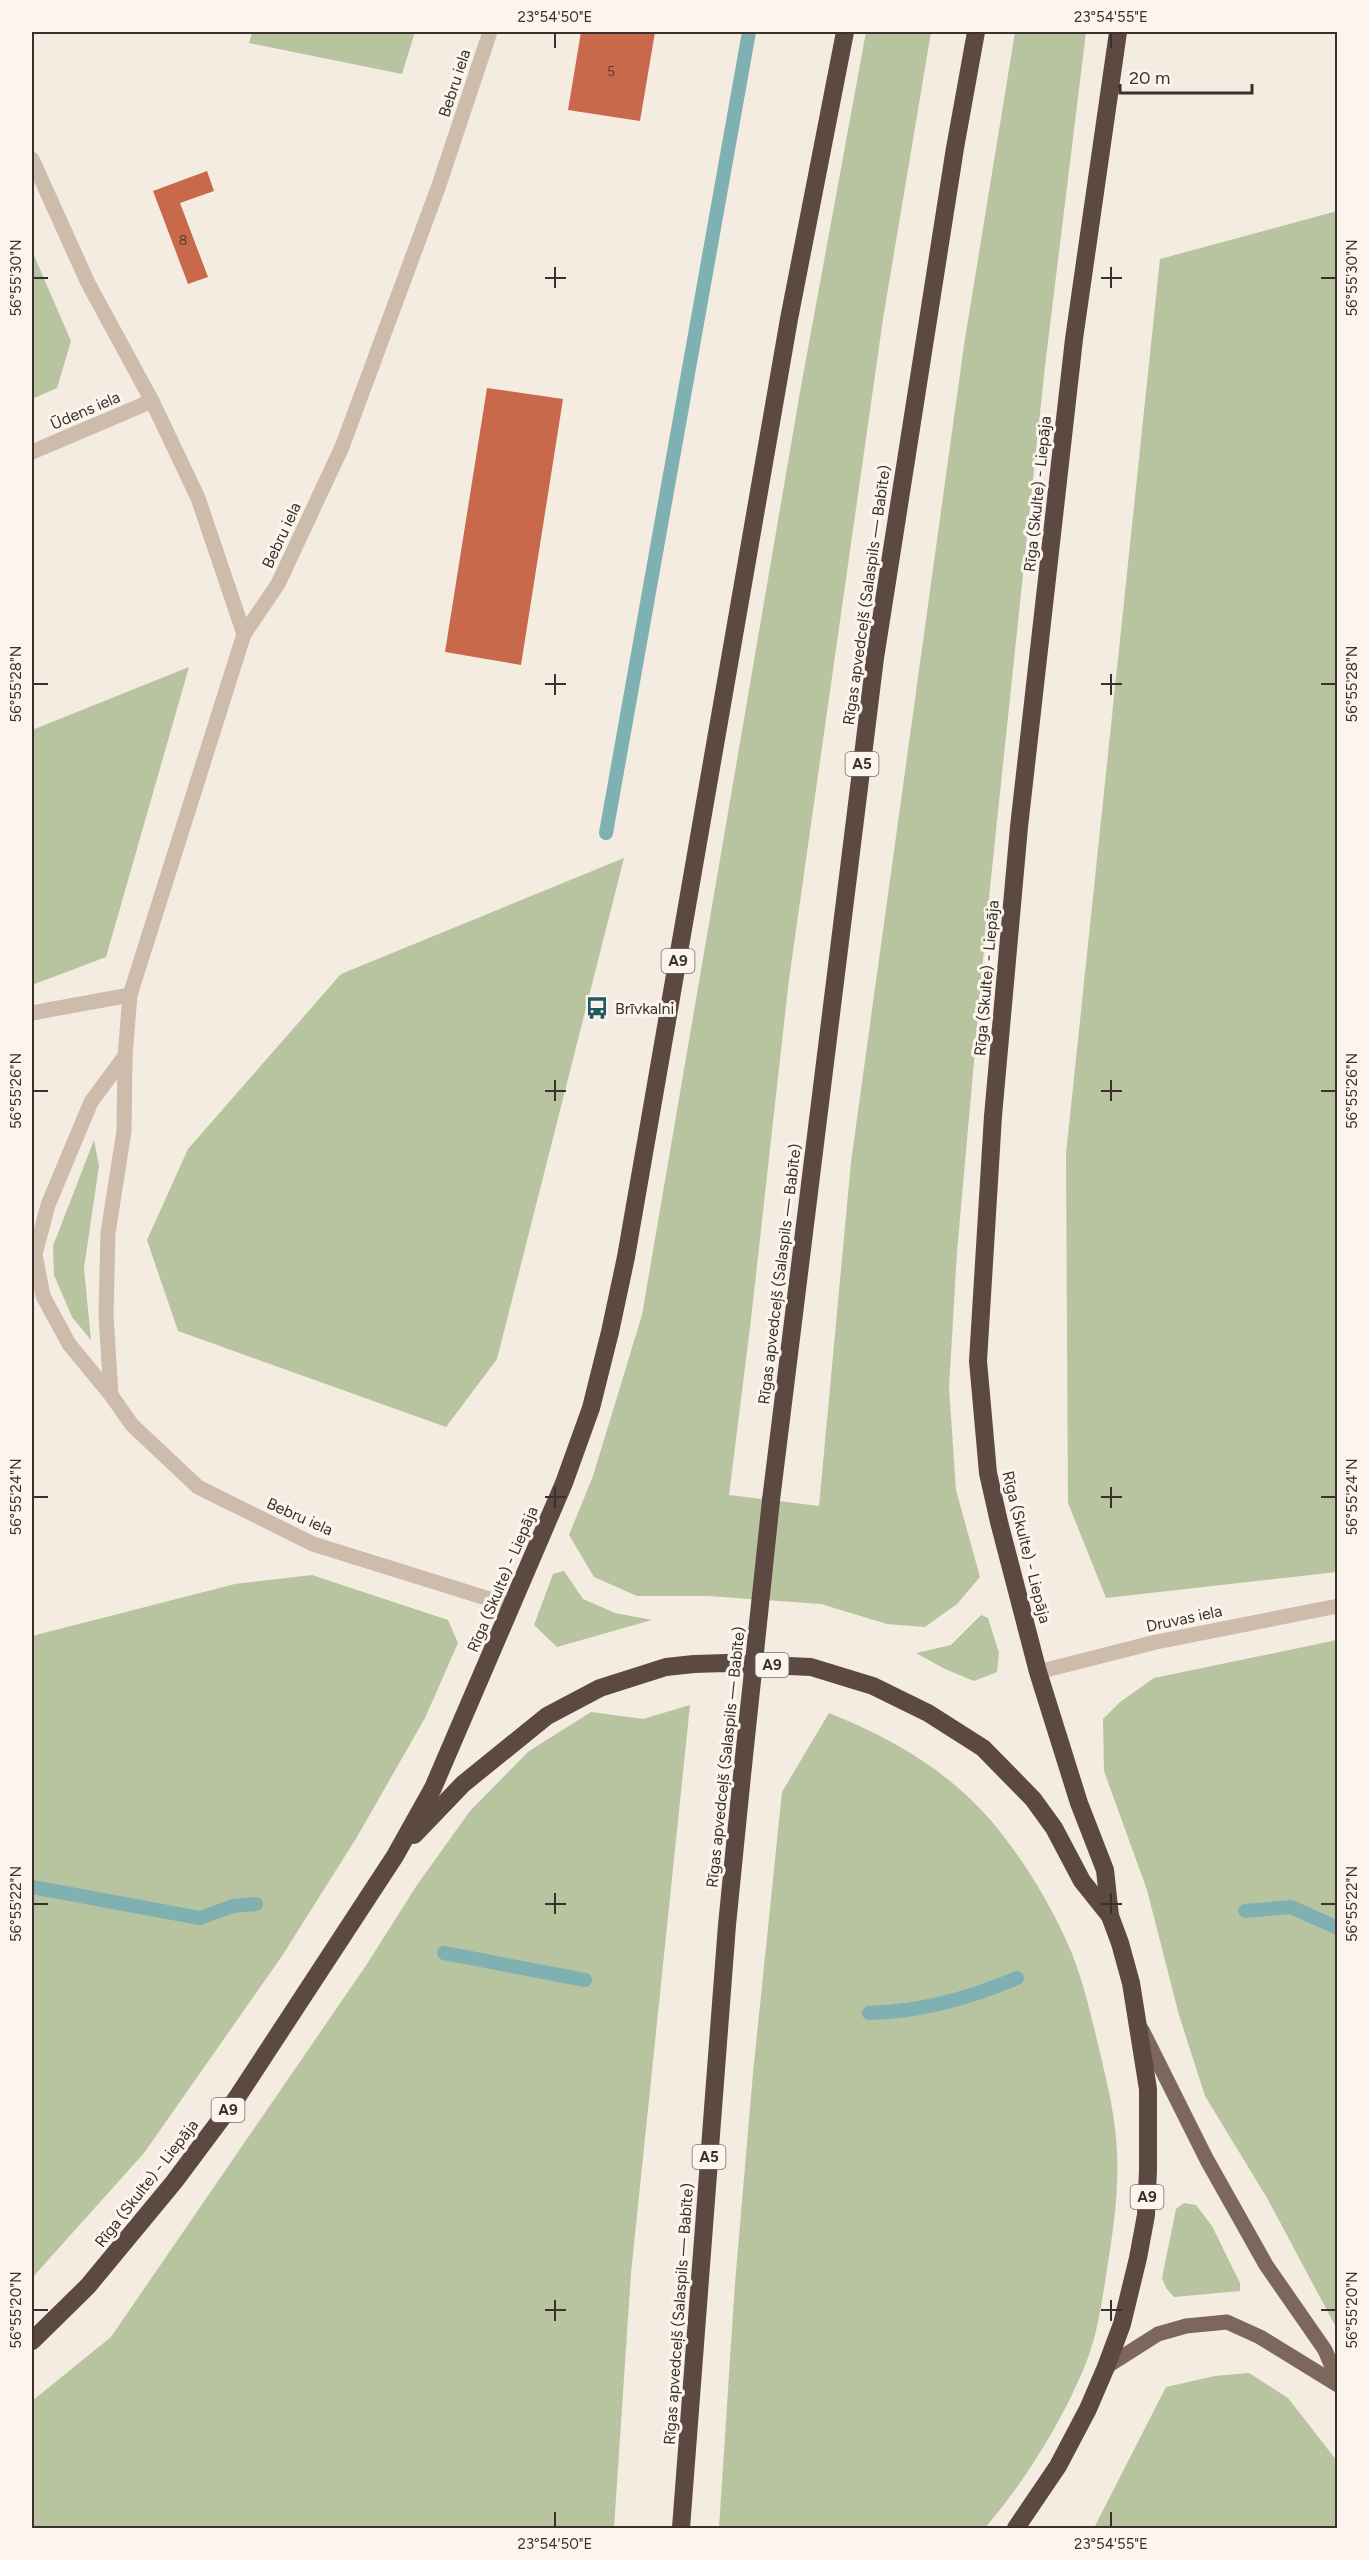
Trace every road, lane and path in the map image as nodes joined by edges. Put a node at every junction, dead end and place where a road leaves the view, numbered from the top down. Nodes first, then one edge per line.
1 (490, 32) edge
2 (845, 32) edge
3 (975, 32) edge
4 (1118, 32) edge
5 (32, 159) edge
6 (152, 402) junction
7 (32, 452) edge
8 (244, 634) junction
9 (130, 995) junction
10 (32, 1013) edge
11 (125, 1056) junction
12 (111, 1395) junction
13 (512, 1606) junction
14 (1338, 1606) edge
15 (1038, 1672) junction
16 (394, 1856) junction
17 (1110, 1916) junction
18 (1138, 2021) junction
19 (32, 2341) edge
20 (1106, 2367) junction
21 (1338, 2383) edge
22 (681, 2529) edge
23 (1016, 2529) edge

1 - 8 street, Bebru iela
2 - 13 highway, Rīga (Skulte) - Liepāja / A9
3 - 22 highway, Rīgas apvedceļš (Salaspils — Babīte) / A5, bridge
4 - 15 highway, Rīga (Skulte) - Liepāja / A9
5 - 6 street
6 - 7 street, Ūdens iela
6 - 8 street
8 - 9 street, Bebru iela
9 - 10 street
9 - 11 street, Bebru iela
11 - 12 street, Bebru iela
11 - 12 street, Bebru iela
12 - 13 street, Bebru iela
13 - 16 highway, Rīga (Skulte) - Liepāja / A9
14 - 15 street, Druvas iela
15 - 17 highway, Rīga (Skulte) - Liepāja / A9
16 - 17 highway, Rīga (Skulte) - Liepāja / A9
16 - 19 highway, Rīga (Skulte) - Liepāja / A9
17 - 18 highway, Rīga (Skulte) - Liepāja / A9
18 - 20 highway, Rīga (Skulte) - Liepāja / A9
18 - 21 main road
20 - 21 main road
20 - 23 highway, Rīga (Skulte) - Liepāja / A9

